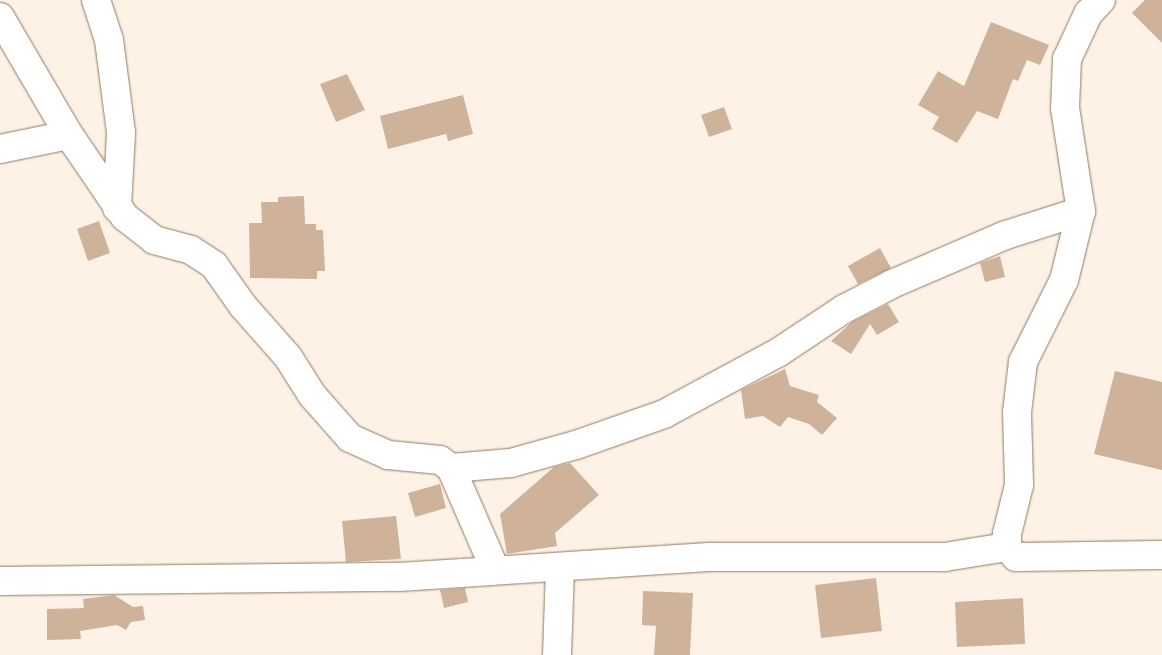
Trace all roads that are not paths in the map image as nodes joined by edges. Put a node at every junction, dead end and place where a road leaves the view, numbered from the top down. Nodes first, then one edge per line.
1 (96, 0) edge
2 (1101, 0) edge
3 (0, 17) edge
4 (69, 135) junction
5 (0, 148) edge
6 (117, 208) junction
7 (1081, 211) junction
8 (451, 468) junction
9 (1007, 547) junction
10 (1162, 555) edge
11 (560, 567) junction
12 (495, 569) junction
13 (0, 581) edge
14 (557, 655) edge

1 - 6 street
2 - 7 street
3 - 4 street
4 - 5 street
4 - 6 street
6 - 8 street
7 - 8 street
7 - 9 street
8 - 12 street
9 - 10 street
9 - 11 street
11 - 12 street
11 - 14 street
12 - 13 street

